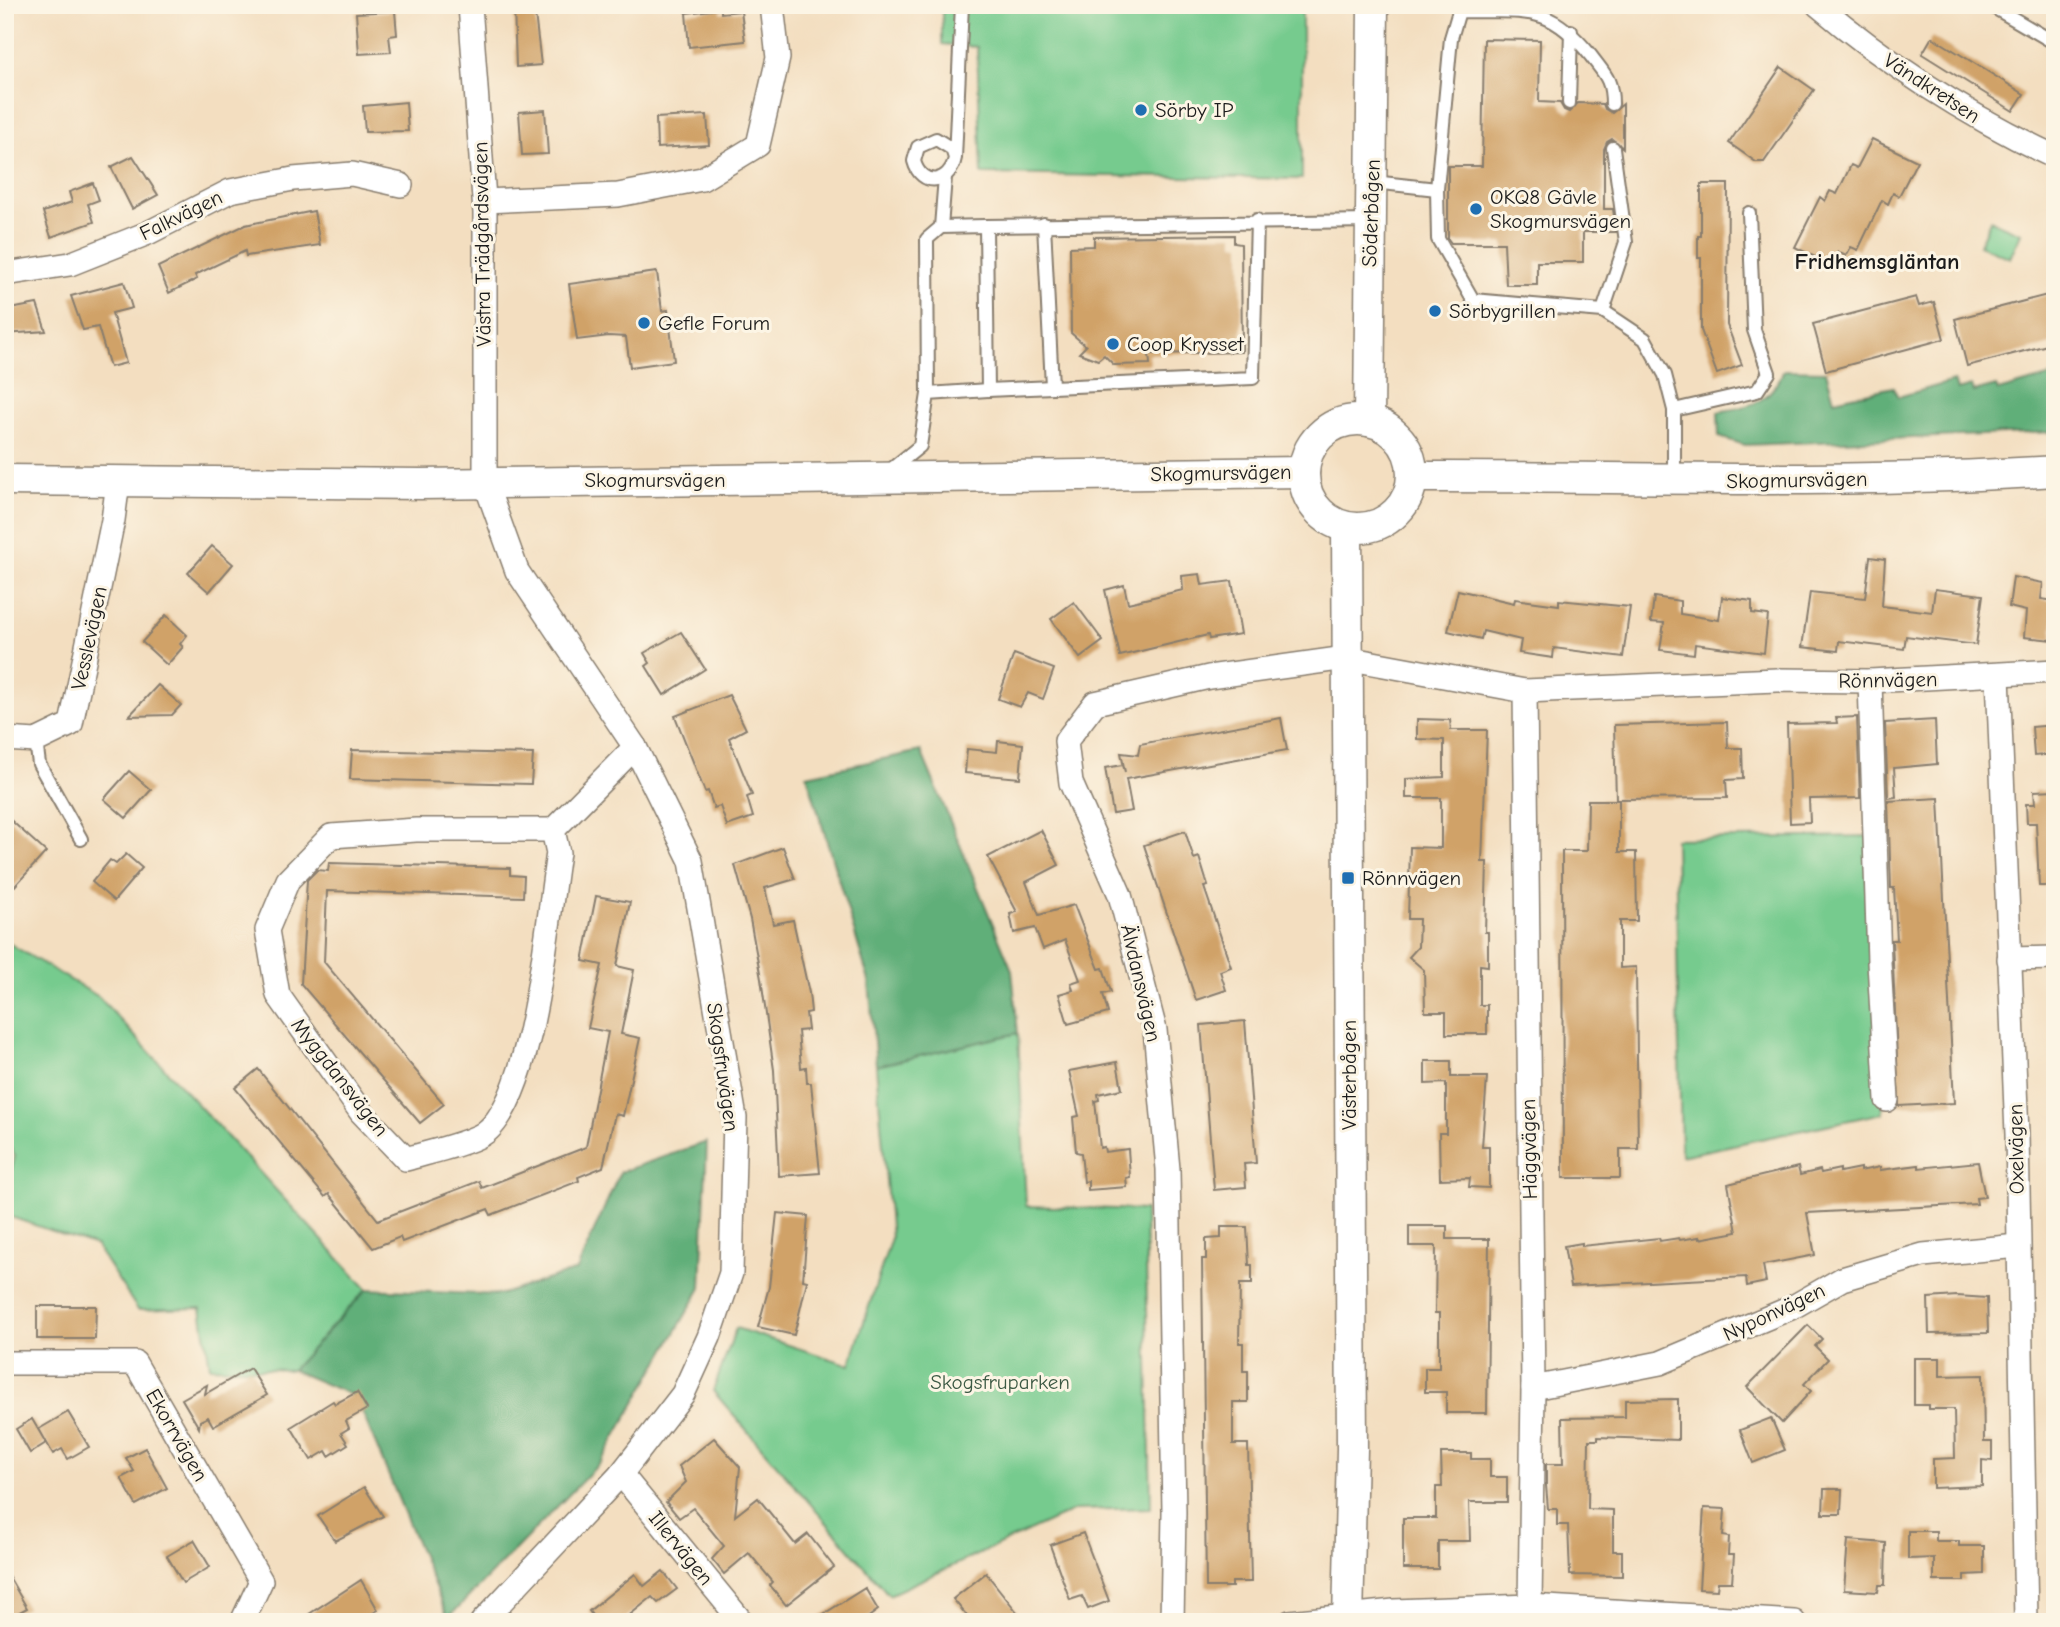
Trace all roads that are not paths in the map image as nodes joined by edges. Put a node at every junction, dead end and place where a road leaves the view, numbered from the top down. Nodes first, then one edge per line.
1 (470, 5) edge
2 (772, 5) edge
3 (962, 5) edge
4 (1373, 5) edge
5 (1818, 5) edge
6 (1990, 5) edge
7 (1571, 31) junction
8 (2055, 43) edge
9 (1569, 103) dead end
10 (1612, 104) dead end
11 (1613, 148) dead end
12 (2055, 157) edge
13 (955, 159) junction
14 (945, 177) junction
15 (1373, 182) junction
16 (401, 185) dead end
17 (1437, 189) junction
18 (485, 201) junction
19 (1749, 213) dead end
20 (1257, 220) junction
21 (1373, 221) junction
22 (1044, 224) junction
23 (986, 226) junction
24 (941, 227) junction
25 (5, 274) edge
26 (1603, 310) junction
27 (1052, 386) junction
28 (988, 390) junction
29 (928, 394) junction
30 (1674, 410) junction
31 (1369, 421) junction
32 (2055, 471) edge
33 (1304, 472) junction
34 (1413, 477) junction
35 (881, 478) junction
36 (5, 480) edge
37 (1674, 481) junction
38 (118, 482) junction
39 (485, 482) junction
40 (1347, 528) junction
41 (1346, 658) junction
42 (2055, 671) edge
43 (1998, 676) junction
44 (1870, 681) junction
45 (1525, 691) junction
46 (5, 739) edge
47 (36, 741) junction
48 (635, 747) junction
49 (553, 830) junction
50 (81, 839) dead end
51 (2055, 958) edge
52 (2009, 959) junction
53 (1887, 1100) dead end
54 (2018, 1246) junction
55 (5, 1363) edge
56 (1533, 1388) junction
57 (621, 1474) junction
58 (1530, 1606) junction
59 (1348, 1618) edge
60 (242, 1622) edge
61 (482, 1622) edge
62 (742, 1622) edge
63 (1172, 1622) edge
64 (1290, 1622) edge
65 (1794, 1622) edge
66 (2026, 1622) edge

1 - 18 street, Västra Trädgårdsvägen
2 - 18 street
3 - 13 lane
4 - 15 street, Söderbågen
5 - 12 street, Vändkretsen
6 - 8 lane
7 - 9 lane
7 - 10 lane
7 - 17 lane
11 - 26 lane
13 - 14 lane
13 - 14 lane
14 - 24 lane
15 - 17 lane
15 - 21 street, Söderbågen
16 - 25 street, Falkvägen
17 - 26 lane
18 - 39 street, Västra Trädgårdsvägen
19 - 30 lane
20 - 21 lane
20 - 22 lane
20 - 27 lane
21 - 31 street, Söderbågen
22 - 23 lane
22 - 27 lane
23 - 24 lane
23 - 28 lane
24 - 29 lane
26 - 30 lane
27 - 28 lane
28 - 29 lane
29 - 35 lane
30 - 37 lane
31 - 33 street, Skogmursvägen
31 - 34 street
32 - 37 street, Skogmursvägen
33 - 35 street, Skogmursvägen
33 - 40 street, Skogmursvägen
34 - 37 street, Skogmursvägen
34 - 40 street
35 - 39 street, Skogmursvägen
36 - 38 street, Skogmursvägen
38 - 39 street, Skogmursvägen
38 - 47 street, Vesslevägen
39 - 48 street, Skogsfruvägen
40 - 41 street, Västerbågen
41 - 45 street, Rönnvägen
41 - 59 street, Västerbågen
41 - 63 street, Älvdansvägen
42 - 43 street, Rönnvägen
43 - 44 street, Rönnvägen
43 - 52 street, Oxelvägen
44 - 45 street, Rönnvägen
44 - 53 street
45 - 56 street, Häggvägen
46 - 47 street, Vesslevägen
47 - 50 lane
48 - 49 street
48 - 57 street, Skogsfruvägen
49 - 49 street, Myggdansvägen
51 - 52 street
52 - 54 street, Oxelvägen
54 - 56 street, Nyponvägen
54 - 66 street, Oxelvägen
55 - 60 street, Ekorrvägen
56 - 58 street, Häggvägen
57 - 61 street, Skogsfruvägen
57 - 62 street, Illervägen
58 - 59 street
58 - 65 street
59 - 64 street

